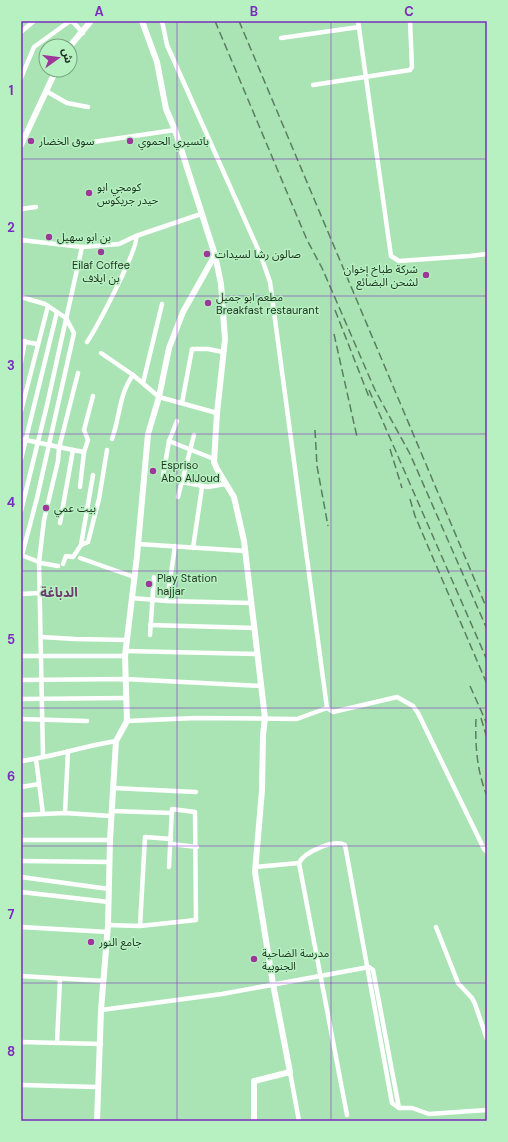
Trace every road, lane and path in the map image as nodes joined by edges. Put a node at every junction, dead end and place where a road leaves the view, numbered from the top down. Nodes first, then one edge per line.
1 (34, 21) edge
2 (91, 21) edge
3 (142, 21) edge
4 (162, 21) edge
5 (358, 21) edge
6 (410, 21) edge
7 (359, 27) junction
8 (21, 32) edge
9 (83, 33) junction
10 (78, 38) edge
11 (281, 38) dead end
12 (365, 77) junction
13 (21, 78) edge
14 (52, 78) edge
15 (313, 85) dead end
16 (46, 92) junction
17 (88, 107) dead end
18 (175, 130) junction
19 (92, 142) dead end
20 (21, 145) edge
21 (36, 207) dead end
22 (21, 209) edge
23 (201, 214) junction
24 (136, 236) junction
25 (21, 240) edge
26 (82, 247) junction
27 (487, 254) edge
28 (215, 255) junction
29 (481, 255) junction
30 (487, 257) edge
31 (21, 296) edge
32 (162, 304) dead end
33 (48, 306) junction
34 (57, 312) junction
35 (66, 318) junction
36 (23, 341) edge
37 (87, 342) dead end
38 (37, 344) junction
39 (223, 352) junction
40 (101, 353) dead end
41 (21, 362) edge
42 (78, 373) dead end
43 (134, 375) junction
44 (143, 383) junction
45 (93, 396) dead end
46 (159, 397) junction
47 (182, 403) junction
48 (21, 411) edge
49 (217, 413) junction
50 (177, 421) dead end
51 (194, 435) dead end
52 (23, 439) edge
53 (112, 439) dead end
54 (169, 441) junction
55 (37, 442) junction
56 (48, 445) junction
57 (59, 448) junction
58 (190, 449) junction
59 (73, 450) junction
60 (107, 450) dead end
61 (84, 452) junction
62 (21, 458) edge
63 (214, 459) junction
64 (93, 475) dead end
65 (163, 476) dead end
66 (182, 482) junction
67 (225, 484) junction
68 (202, 486) junction
69 (80, 487) dead end
70 (178, 496) dead end
71 (21, 511) edge
72 (60, 523) dead end
73 (138, 544) junction
74 (81, 545) junction
75 (175, 546) junction
76 (193, 548) junction
77 (246, 552) junction
78 (21, 555) edge
79 (80, 558) dead end
80 (40, 563) junction
81 (154, 577) dead end
82 (134, 578) junction
83 (39, 593) junction
84 (21, 594) edge
85 (132, 598) junction
86 (152, 600) junction
87 (167, 601) junction
88 (252, 603) junction
89 (150, 625) junction
90 (255, 628) junction
91 (150, 635) dead end
92 (41, 637) junction
93 (127, 640) junction
94 (125, 654) junction
95 (258, 654) junction
96 (42, 655) junction
97 (21, 656) edge
98 (42, 679) junction
99 (125, 679) junction
100 (21, 680) edge
101 (262, 686) junction
102 (42, 698) junction
103 (126, 698) junction
104 (21, 699) edge
105 (327, 708) junction
106 (265, 718) junction
107 (21, 719) edge
108 (42, 720) junction
109 (87, 721) dead end
110 (127, 721) junction
111 (116, 741) junction
112 (68, 751) junction
113 (43, 756) junction
114 (36, 759) junction
115 (21, 761) edge
116 (39, 784) junction
117 (21, 787) edge
118 (113, 788) junction
119 (196, 792) dead end
120 (112, 813) junction
121 (172, 813) junction
122 (43, 814) junction
123 (65, 814) junction
124 (21, 815) edge
125 (21, 840) edge
126 (110, 840) junction
127 (171, 842) junction
128 (197, 847) junction
129 (487, 852) edge
130 (21, 861) edge
131 (110, 862) junction
132 (299, 863) junction
133 (169, 867) dead end
134 (255, 867) junction
135 (21, 877) edge
136 (109, 889) junction
137 (21, 892) edge
138 (109, 902) junction
139 (140, 926) junction
140 (21, 927) edge
141 (436, 927) dead end
142 (108, 929) junction
143 (367, 967) junction
144 (21, 976) edge
145 (321, 976) junction
146 (60, 979) junction
147 (104, 981) junction
148 (273, 984) junction
149 (101, 1010) junction
150 (487, 1039) edge
151 (21, 1042) edge
152 (57, 1043) junction
153 (100, 1044) junction
154 (290, 1072) junction
155 (21, 1085) edge
156 (98, 1087) junction
157 (487, 1110) edge
158 (347, 1115) dead end
159 (96, 1121) edge
160 (254, 1121) edge
161 (299, 1121) edge

1 - 8 street
2 - 9 street
3 - 18 street
4 - 105 street
5 - 7 street
6 - 12 street
7 - 11 street
7 - 12 street
9 - 10 street
9 - 13 street
12 - 15 street
12 - 29 street
14 - 16 street
16 - 17 street
16 - 20 street
18 - 19 street
18 - 23 street
21 - 22 street
23 - 24 street
23 - 28 street
24 - 26 street
24 - 37 street
25 - 26 street
26 - 35 street
27 - 29 street
28 - 39 street
28 - 46 street
29 - 30 street
31 - 33 street
32 - 44 street
33 - 34 street
33 - 38 street
34 - 35 street
34 - 52 street
35 - 55 street
35 - 56 street
36 - 38 street
36 - 41 street
38 - 48 street
39 - 47 street
39 - 49 street
40 - 43 street
42 - 57 street
43 - 44 street
43 - 53 street
44 - 46 street
45 - 61 street
46 - 47 street
46 - 73 street
47 - 49 street
49 - 63 street
50 - 54 street
51 - 58 street
52 - 55 street
52 - 62 street
54 - 58 street
54 - 65 street
55 - 56 street
55 - 71 street
56 - 57 street
56 - 78 street
57 - 59 street
57 - 80 street
58 - 63 street
58 - 66 street
59 - 61 street
59 - 72 street
60 - 74 street
61 - 69 street
63 - 67 street
64 - 74 street
66 - 68 street
66 - 70 street
67 - 68 street
67 - 77 street
68 - 76 street
73 - 75 street
73 - 82 street
74 - 80 street
75 - 76 street
75 - 87 street
76 - 77 street
77 - 88 street
78 - 80 street
79 - 82 street
80 - 83 street
81 - 86 street
82 - 85 street
83 - 84 street
83 - 92 street
85 - 86 street
85 - 93 street
86 - 87 street
86 - 89 street
87 - 88 street
88 - 90 street
89 - 90 street
89 - 91 street
90 - 95 street
92 - 93 street
92 - 96 street
93 - 94 street
94 - 95 street
94 - 96 street
94 - 99 street
95 - 101 street
96 - 97 street
96 - 98 street
98 - 99 street
98 - 100 street
98 - 102 street
99 - 101 street
99 - 103 street
101 - 106 street
102 - 103 street
102 - 104 street
102 - 108 street
103 - 110 street
105 - 106 street
105 - 129 street
106 - 110 street
106 - 134 street
107 - 108 street
108 - 109 street
108 - 113 street
110 - 111 street
111 - 112 street
111 - 118 street
112 - 113 street
112 - 123 street
113 - 114 street
114 - 115 street
114 - 116 street
116 - 117 street
116 - 122 street
118 - 119 street
118 - 120 street
120 - 121 street
120 - 123 street
120 - 126 street
121 - 127 street
121 - 128 street
122 - 123 street
122 - 124 street
125 - 126 street
126 - 131 street
127 - 128 street
127 - 133 street
127 - 139 street
128 - 139 street
130 - 131 street
131 - 136 street
132 - 134 street
132 - 143 street
132 - 145 street
134 - 148 street
135 - 136 street
136 - 138 street
137 - 138 street
138 - 142 street
139 - 142 street
140 - 142 street
141 - 150 street
142 - 147 street
143 - 145 street
143 - 157 street
144 - 146 street
145 - 148 street
145 - 158 street
146 - 147 street
146 - 152 street
147 - 149 street
148 - 149 street
148 - 154 street
149 - 153 street
151 - 152 street
152 - 153 street
153 - 156 street
154 - 160 street
154 - 161 street
155 - 156 street
156 - 159 street

